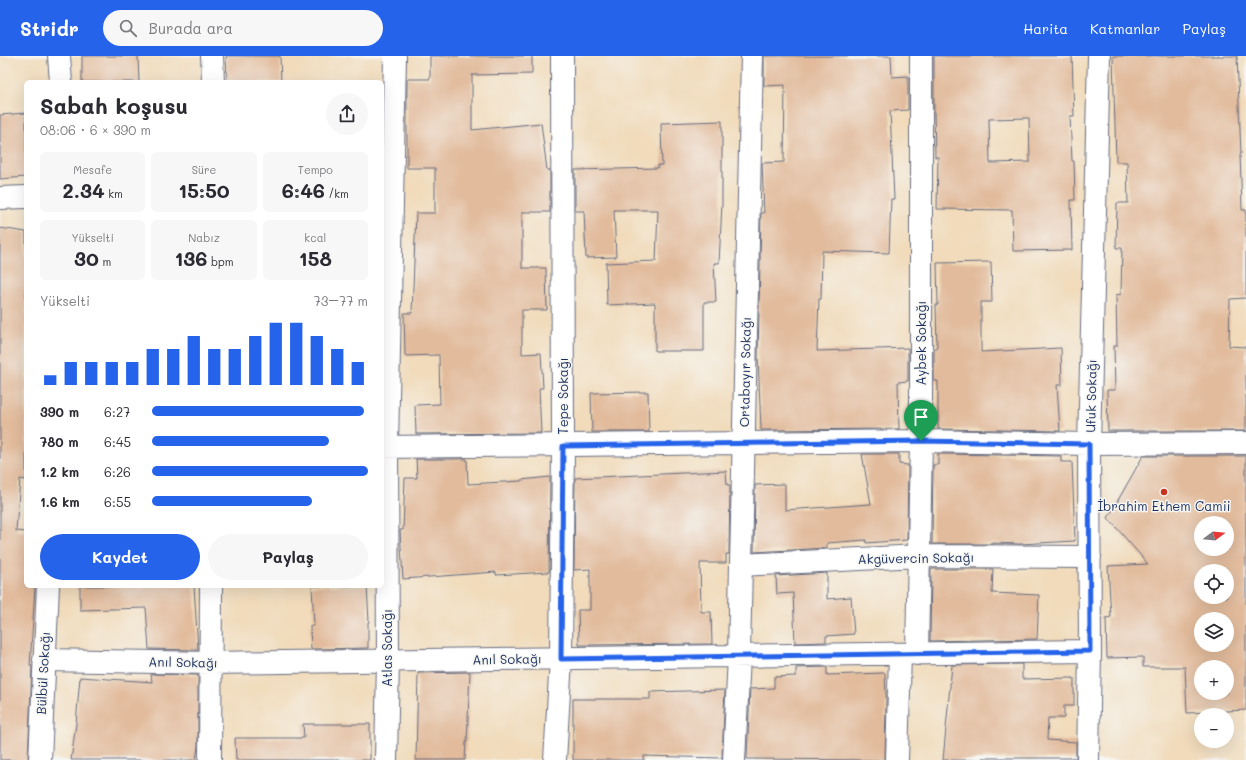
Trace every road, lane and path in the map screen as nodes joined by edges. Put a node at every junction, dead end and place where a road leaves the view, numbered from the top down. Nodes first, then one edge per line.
1 (59, 56) edge
2 (212, 56) edge
3 (395, 56) edge
4 (562, 56) edge
5 (752, 56) edge
6 (921, 56) edge
7 (1099, 56) edge
8 (61, 80) edge
9 (213, 80) edge
10 (24, 197) edge
11 (0, 198) edge
12 (921, 441) junction
13 (744, 443) junction
14 (1246, 443) edge
15 (1089, 444) junction
16 (563, 446) junction
17 (385, 447) edge
18 (919, 556) junction
19 (1090, 557) junction
20 (741, 565) junction
21 (48, 588) edge
22 (212, 588) edge
23 (1090, 651) junction
24 (909, 654) junction
25 (740, 656) junction
26 (561, 659) junction
27 (44, 660) junction
28 (388, 660) junction
29 (211, 663) junction
30 (40, 760) edge
31 (210, 760) edge
32 (386, 760) edge
33 (555, 760) edge
34 (734, 760) edge
35 (897, 760) edge
36 (1088, 760) edge

1 - 8 street
2 - 9 street
3 - 17 street, Atlas Sokağı
4 - 16 street, Tepe Sokağı
5 - 13 street, Ortabayır Sokağı
6 - 12 street, Aybek Sokağı
7 - 15 street, Ufuk Sokağı
10 - 11 street
12 - 13 street
12 - 15 street
12 - 18 street, Aybek Sokağı
13 - 16 street
13 - 20 street, Ortabayır Sokağı
14 - 15 street
15 - 19 street, Ufuk Sokağı
16 - 17 street
16 - 26 street, Tepe Sokağı
17 - 28 street, Atlas Sokağı
18 - 19 street, Akgüvercin Sokağı
18 - 20 street, Akgüvercin Sokağı
18 - 24 street, Aybek Sokağı
19 - 23 street, Ufuk Sokağı
20 - 25 street, Ortabayır Sokağı
21 - 27 street, Bülbül Sokağı
22 - 29 street
23 - 24 street, Anıl Sokağı
23 - 36 street, Ufuk Sokağı
24 - 25 street, Anıl Sokağı
24 - 35 street, Aybek Sokağı
25 - 26 street, Anıl Sokağı
25 - 34 street, Ortabayır Sokağı
26 - 28 street, Anıl Sokağı
26 - 33 street, Tepe Sokağı
27 - 29 street, Anıl Sokağı
27 - 30 street, Bülbül Sokağı
28 - 29 street, Anıl Sokağı
28 - 32 street, Atlas Sokağı
29 - 31 street

